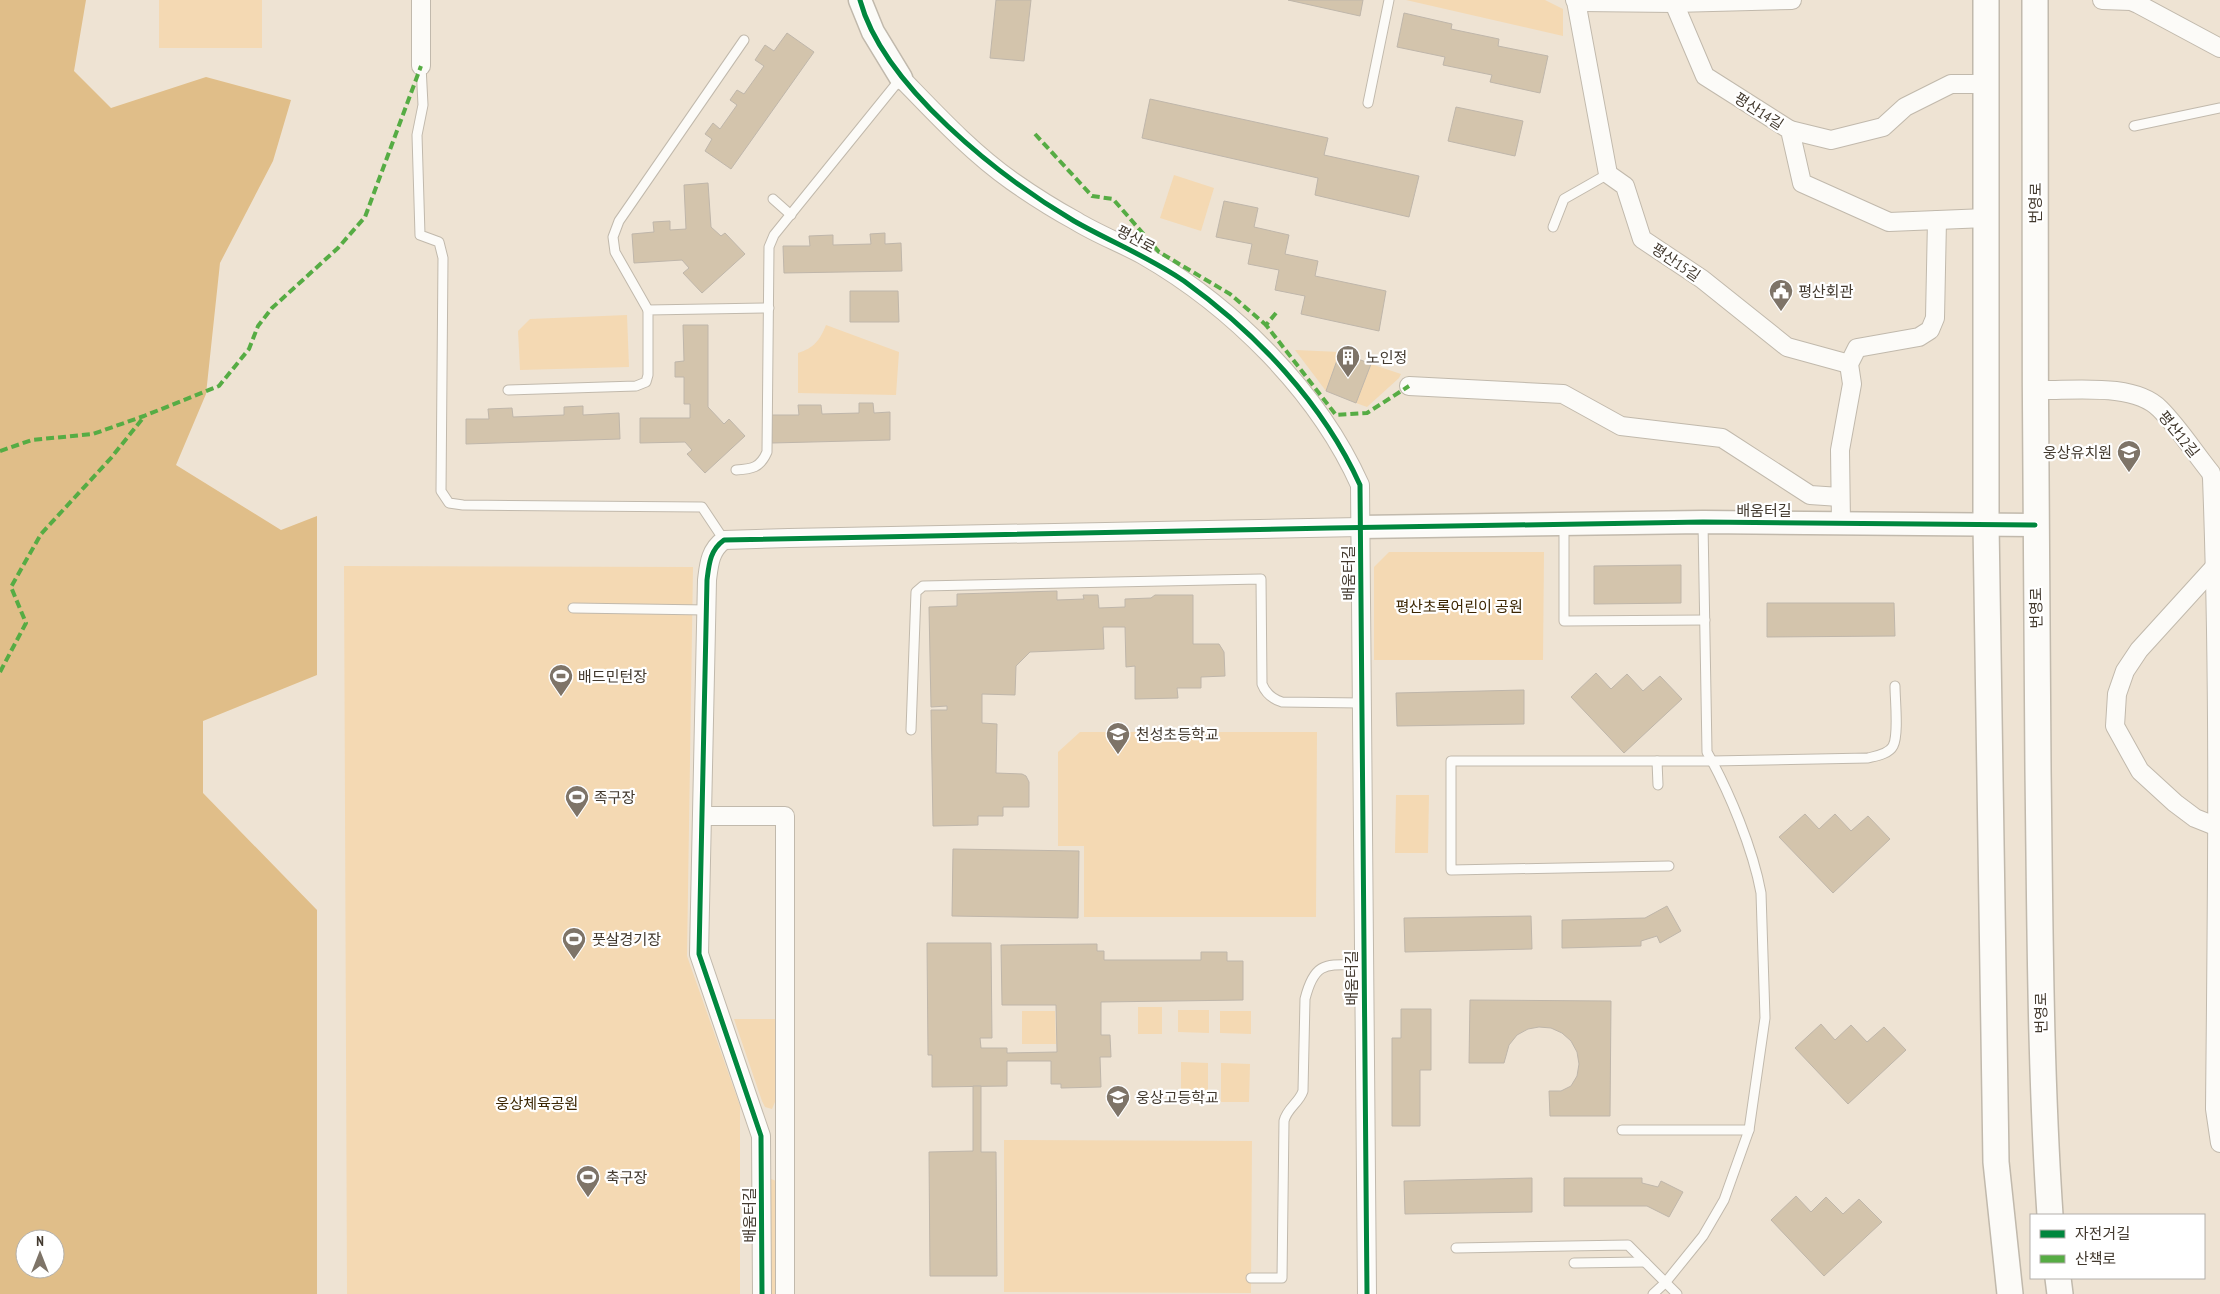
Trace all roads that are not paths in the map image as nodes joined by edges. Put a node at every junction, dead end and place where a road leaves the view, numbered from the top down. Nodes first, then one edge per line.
1 (421, 0) edge
2 (860, 0) edge
3 (1389, 0) edge
4 (1575, 0) edge
5 (1781, 0) edge
6 (1792, 0) edge
7 (1986, 0) edge
8 (2034, 0) edge
9 (2102, 0) edge
10 (1674, 3) junction
11 (744, 40) dead end
12 (2220, 48) edge
13 (420, 66) joint
14 (901, 78) junction
15 (1986, 84) junction
16 (1368, 103) dead end
17 (2220, 108) edge
18 (2134, 126) dead end
19 (1790, 130) junction
20 (1608, 174) junction
21 (773, 200) dead end
22 (791, 215) junction
23 (1986, 218) junction
24 (1937, 220) junction
25 (1553, 227) dead end
26 (768, 308) junction
27 (648, 310) junction
28 (1849, 364) junction
29 (1409, 386) dead end
30 (508, 390) dead end
31 (2037, 390) junction
32 (736, 470) dead end
33 (1840, 497) junction
34 (1704, 522) junction
35 (1564, 524) junction
36 (1841, 524) junction
37 (1986, 524) junction
38 (2035, 525) junction
39 (1360, 527) junction
40 (724, 540) junction
41 (2218, 562) edge
42 (573, 608) dead end
43 (707, 610) junction
44 (2218, 612) edge
45 (1705, 620) junction
46 (1895, 686) dead end
47 (1361, 704) junction
48 (911, 730) dead end
49 (1657, 760) junction
50 (1712, 760) junction
51 (1658, 785) dead end
52 (702, 816) junction
53 (2219, 828) edge
54 (1669, 866) dead end
55 (1363, 965) junction
56 (1622, 1130) dead end
57 (1749, 1130) junction
58 (785, 1135) junction
59 (761, 1136) junction
60 (2220, 1143) edge
61 (2050, 1214) edge
62 (1456, 1248) dead end
63 (1644, 1262) junction
64 (1574, 1263) dead end
65 (1251, 1278) dead end
66 (2058, 1279) edge
67 (1665, 1283) junction
68 (762, 1294) edge
69 (785, 1294) edge
70 (1366, 1294) edge
71 (1653, 1294) edge
72 (1677, 1294) edge
73 (2010, 1294) edge
74 (2060, 1294) edge

1 - 13 street
2 - 14 street, 평산로
3 - 16 lane
4 - 10 street
4 - 20 street
5 - 6 street
5 - 10 street
7 - 15 main road
8 - 31 main road, 번영로
9 - 12 street
10 - 19 street, 평산14길
11 - 27 lane
13 - 40 lane
14 - 22 lane
14 - 39 street, 평산로
15 - 19 street
15 - 23 main road
17 - 18 lane
19 - 24 street, 평산14길
20 - 25 lane
20 - 28 street, 평산15길
21 - 22 lane
22 - 26 lane
23 - 24 street, 평산14길
23 - 37 main road
24 - 28 street
26 - 27 lane
26 - 32 lane
27 - 30 lane
28 - 33 street
29 - 33 street
31 - 38 main road, 번영로
31 - 41 street, 평산12길
33 - 36 street
34 - 35 street, 배움터길
34 - 36 street, 배움터길
34 - 45 lane
35 - 39 street, 배움터길
35 - 45 lane
36 - 37 street, 배움터길
37 - 38 street, 배움터길
37 - 73 main road
38 - 61 main road, 번영로
39 - 40 street
39 - 47 street, 배움터길
40 - 43 street, 배움터길
41 - 44 street, 평산12길
41 - 53 street
42 - 43 lane
43 - 52 street, 배움터길
44 - 53 street, 평산12길
45 - 50 lane
46 - 50 lane
47 - 48 lane
47 - 55 street, 배움터길
49 - 50 lane
49 - 51 lane
49 - 54 lane
50 - 57 lane
52 - 58 street
52 - 59 street, 배움터길
53 - 60 street, 평산12길
55 - 65 lane
55 - 70 street, 배움터길
56 - 57 lane
57 - 67 lane
58 - 59 street
58 - 69 street
59 - 68 street, 배움터길
62 - 63 lane
63 - 64 lane
63 - 67 lane
66 - 74 main road
67 - 71 lane
67 - 72 lane

